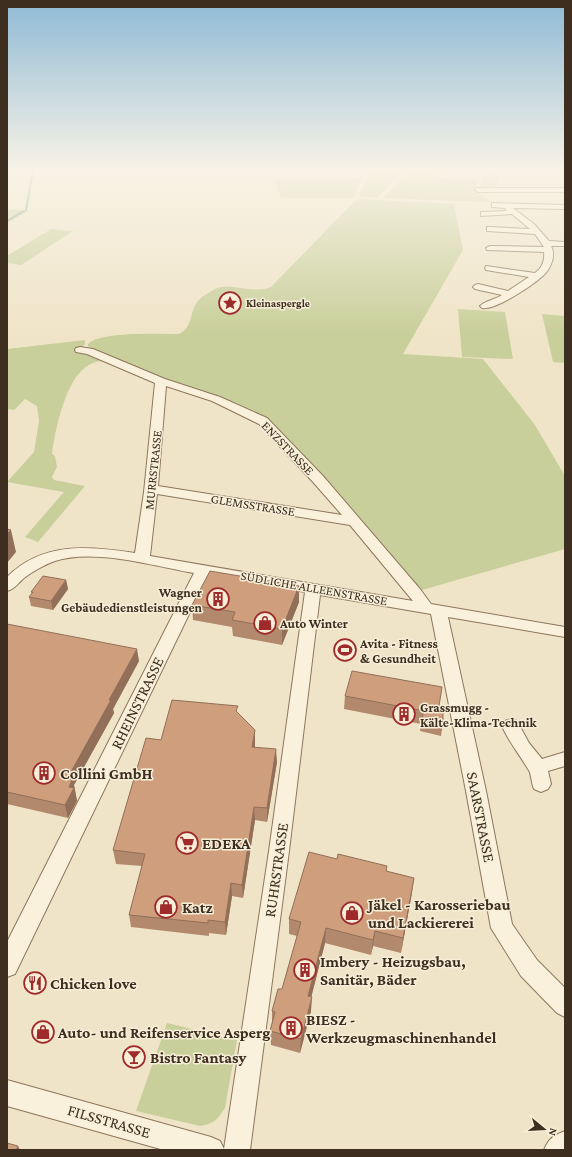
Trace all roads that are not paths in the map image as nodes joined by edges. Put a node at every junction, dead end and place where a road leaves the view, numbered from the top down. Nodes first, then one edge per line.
1 (530, 225) edge
2 (490, 229) dead end
3 (538, 232) junction
4 (565, 244) edge
5 (547, 247) junction
6 (490, 248) dead end
7 (490, 268) dead end
8 (537, 276) junction
9 (478, 287) dead end
10 (509, 294) junction
11 (485, 306) dead end
12 (80, 350) dead end
13 (162, 381) junction
14 (152, 489) junction
15 (354, 521) junction
16 (142, 558) junction
17 (203, 569) junction
18 (7, 586) edge
19 (313, 589) junction
20 (432, 608) junction
21 (565, 632) edge
22 (511, 726) dead end
23 (565, 759) edge
24 (7, 966) edge
25 (565, 1005) edge
26 (7, 1093) edge
27 (565, 1144) edge
28 (211, 1150) edge
29 (237, 1150) edge
30 (557, 1150) edge

1 - 3 street
2 - 3 street
3 - 5 street
4 - 5 street
5 - 6 street
5 - 8 street
7 - 8 street
8 - 10 street
9 - 10 street
10 - 11 street
12 - 13 street, ENZSTRASSE
13 - 14 street, MURRSTRASSE
13 - 15 street, ENZSTRASSE
14 - 15 street, GLEMSSTRASSE
14 - 16 street, MURRSTRASSE
15 - 20 street, ENZSTRASSE
16 - 17 street, SÜDLICHE ALLEENSTRASSE
16 - 18 street, SÜDLICHE ALLEENSTRASSE
17 - 19 street, SÜDLICHE ALLEENSTRASSE
17 - 24 street, RHEINSTRASSE
19 - 20 street, SÜDLICHE ALLEENSTRASSE
19 - 29 street, RUHRSTRASSE
20 - 21 street, SÜDLICHE ALLEENSTRASSE
20 - 25 street, SAARSTRASSE
22 - 23 street
26 - 28 street, FILSSTRASSE
27 - 30 street

